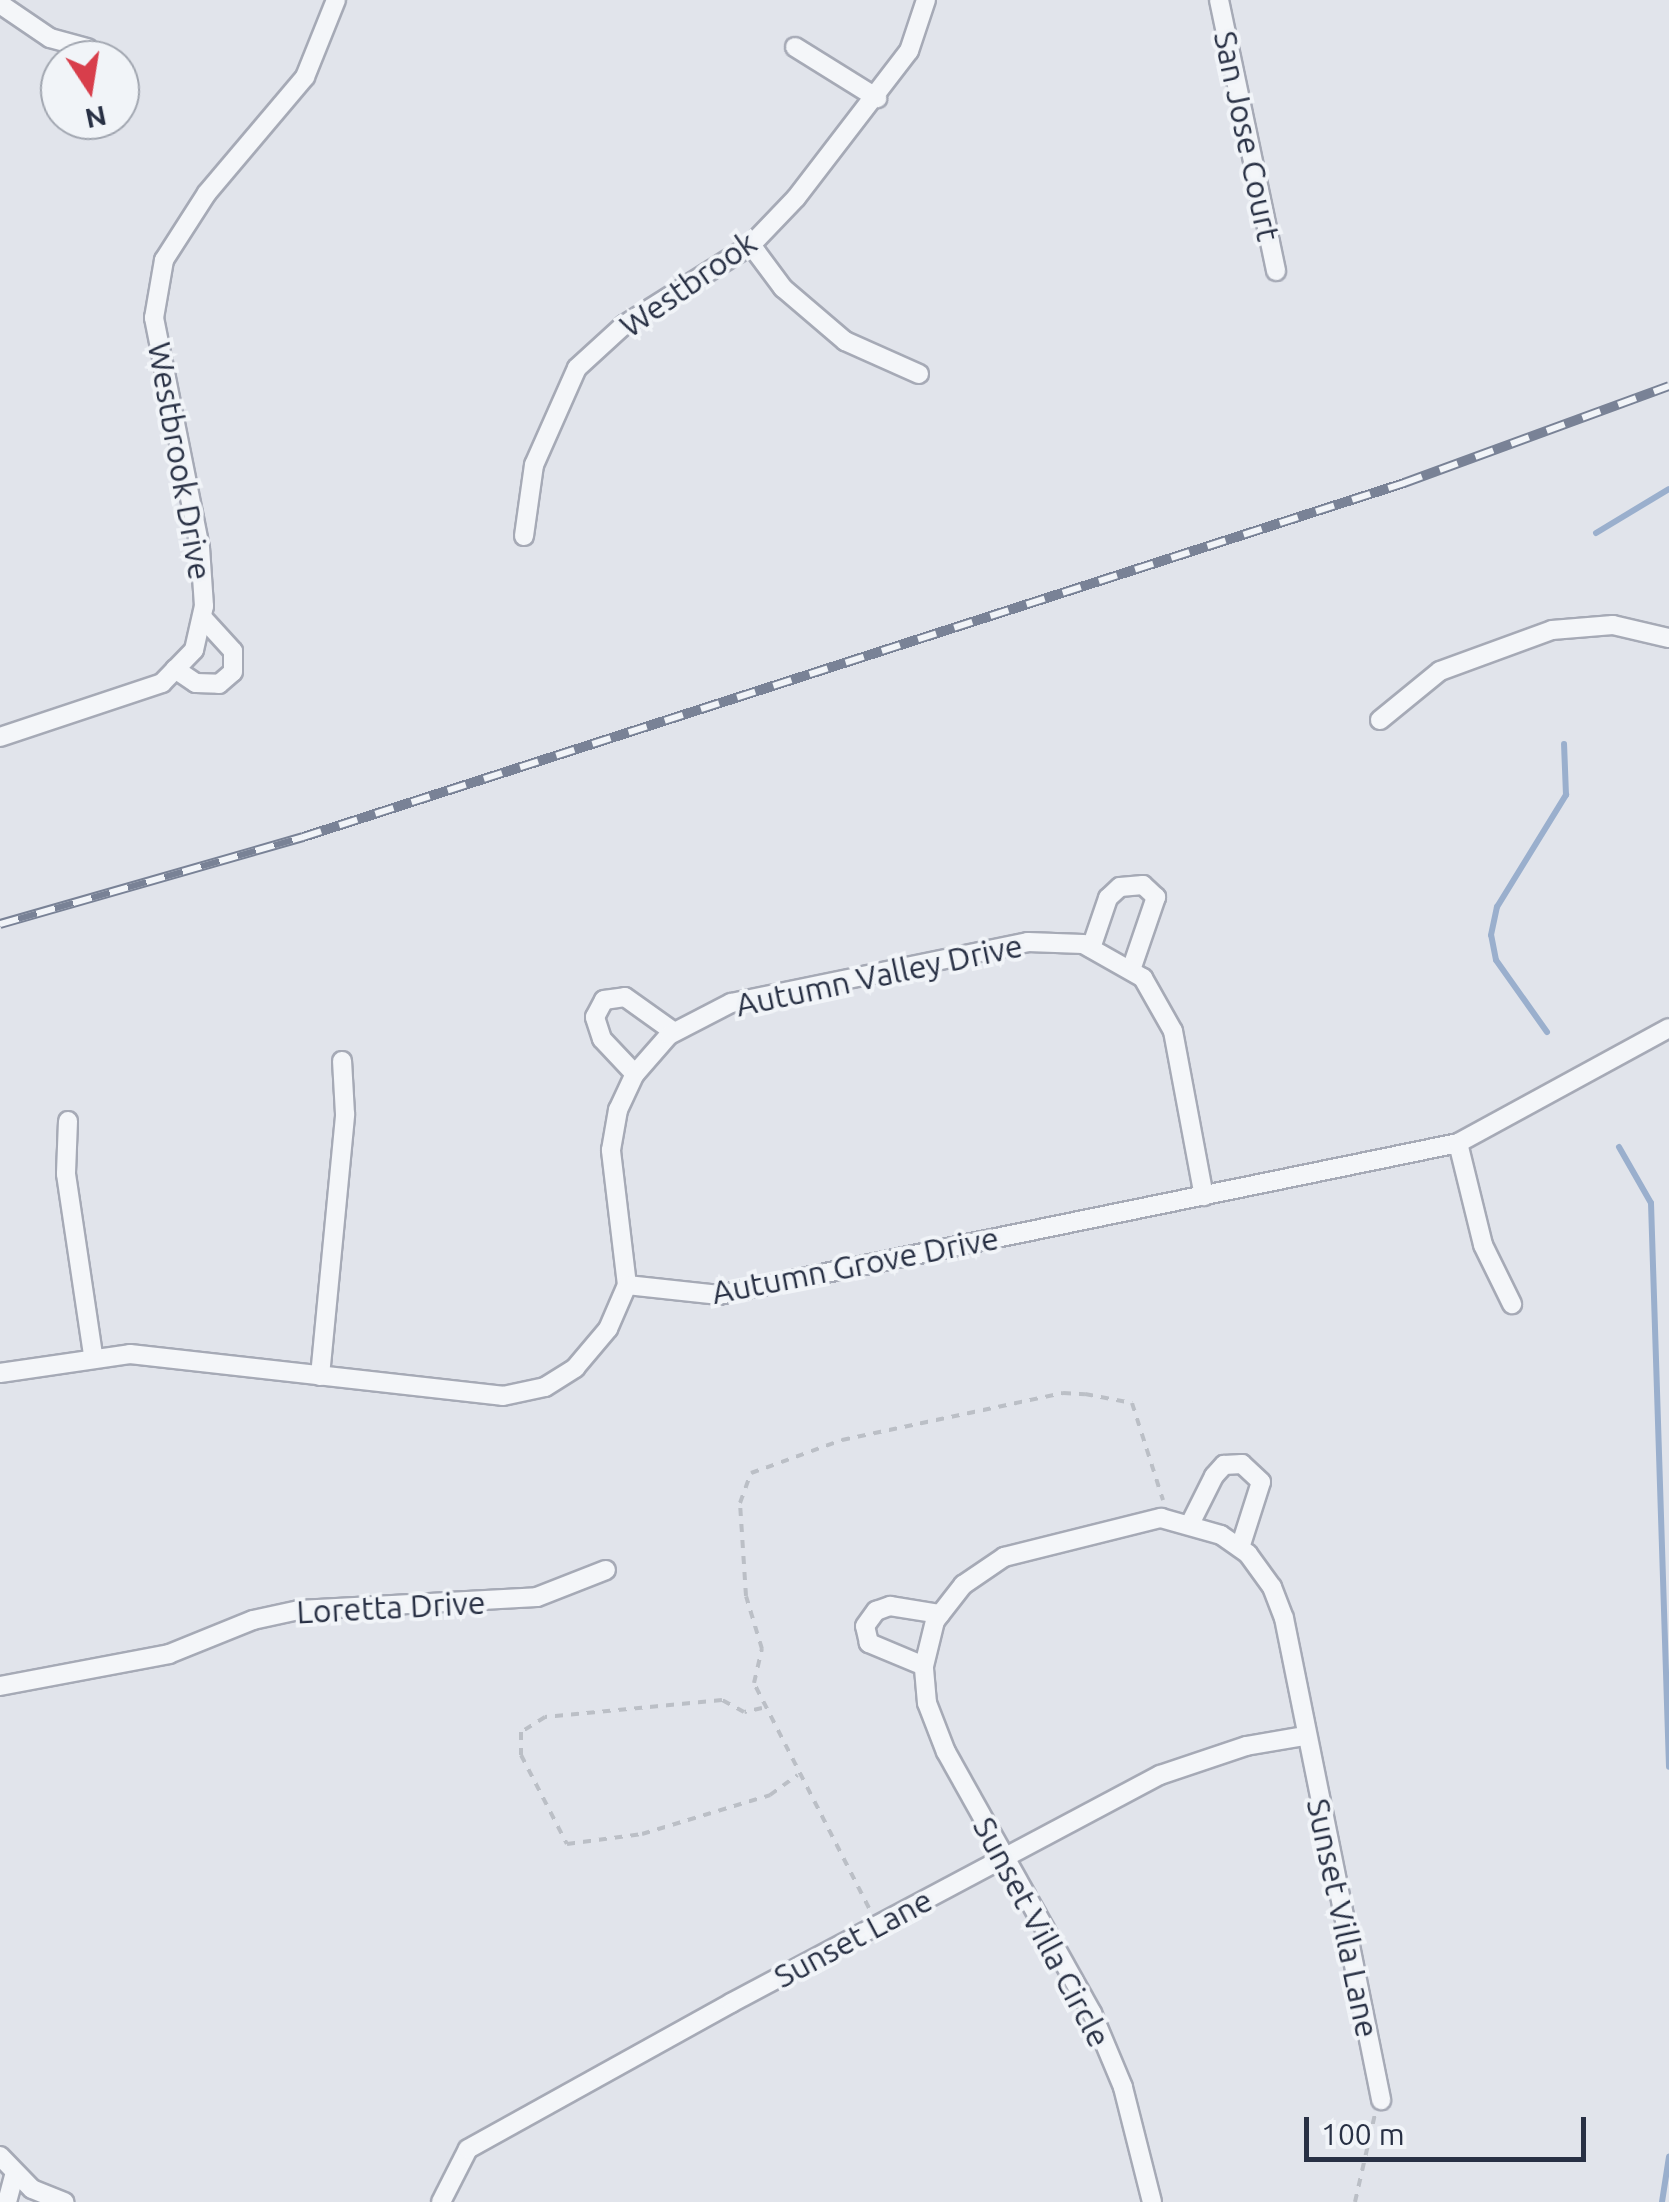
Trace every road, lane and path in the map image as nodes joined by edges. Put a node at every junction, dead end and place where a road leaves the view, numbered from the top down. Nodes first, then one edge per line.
1 (336, 0) edge
2 (926, 0) edge
3 (1218, 0) edge
4 (0, 4) edge
5 (58, 40) edge
6 (795, 47) dead end
7 (877, 98) junction
8 (751, 245) junction
9 (1276, 271) dead end
10 (919, 374) dead end
11 (524, 536) dead end
12 (202, 616) junction
13 (1669, 638) edge
14 (175, 669) junction
15 (1380, 720) dead end
16 (0, 736) edge
17 (1090, 948) junction
18 (1131, 970) junction
19 (1669, 1028) edge
20 (674, 1032) junction
21 (342, 1061) dead end
22 (635, 1074) junction
23 (68, 1121) dead end
24 (1458, 1143) junction
25 (1204, 1196) junction
26 (627, 1285) junction
27 (1512, 1304) dead end
28 (93, 1355) junction
29 (0, 1373) edge
30 (320, 1376) junction
31 (1167, 1519) junction
32 (1190, 1524) junction
33 (1240, 1548) junction
34 (606, 1570) dead end
35 (940, 1614) junction
36 (924, 1666) junction
37 (0, 1686) edge
38 (762, 1708) junction
39 (1306, 1736) junction
40 (798, 1775) junction
41 (1002, 1858) junction
42 (878, 1926) junction
43 (1381, 2100) joint
44 (0, 2156) edge
45 (14, 2173) junction
46 (7, 2202) edge
47 (64, 2202) edge
48 (441, 2202) edge
49 (1152, 2202) edge
50 (1355, 2202) edge

1 - 12 street, Westbrook Drive
2 - 7 street, Westbrook
3 - 9 street, San Jose Court
4 - 5 street
6 - 7 street
7 - 8 street, Westbrook
8 - 10 street
8 - 11 street, Westbrook
12 - 14 street, Westbrook Drive
12 - 14 street, Westbrook Drive
13 - 15 street
14 - 16 street
17 - 18 street, Autumn Valley Drive
17 - 18 street
17 - 20 street, Autumn Valley Drive
18 - 25 street, Autumn Valley Drive
19 - 24 street, Autumn Grove Drive
20 - 22 street, Autumn Valley Drive
20 - 22 street
21 - 30 street
22 - 26 street, Autumn Valley Drive
23 - 28 street
24 - 25 street, Autumn Grove Drive
24 - 27 street
25 - 26 street, Autumn Grove Drive
26 - 30 street
28 - 29 street
28 - 30 street
31 - 32 street, Sunset Villa Circle
31 - 35 street, Sunset Villa Circle
31 - 38 path
32 - 33 street, Sunset Villa Circle
32 - 33 street
33 - 39 street, Sunset Villa Circle
34 - 37 street, Loretta Drive
35 - 36 street, Sunset Villa Circle
35 - 36 street
36 - 41 street, Sunset Villa Circle
38 - 40 path
38 - 40 path
39 - 41 street, Sunset Lane
39 - 43 street, Sunset Villa Lane
40 - 42 path
41 - 42 street, Sunset Lane
41 - 49 street, Sunset Villa Circle
42 - 48 street, Sunset Lane
43 - 50 path
44 - 45 street
45 - 46 street
45 - 47 street

